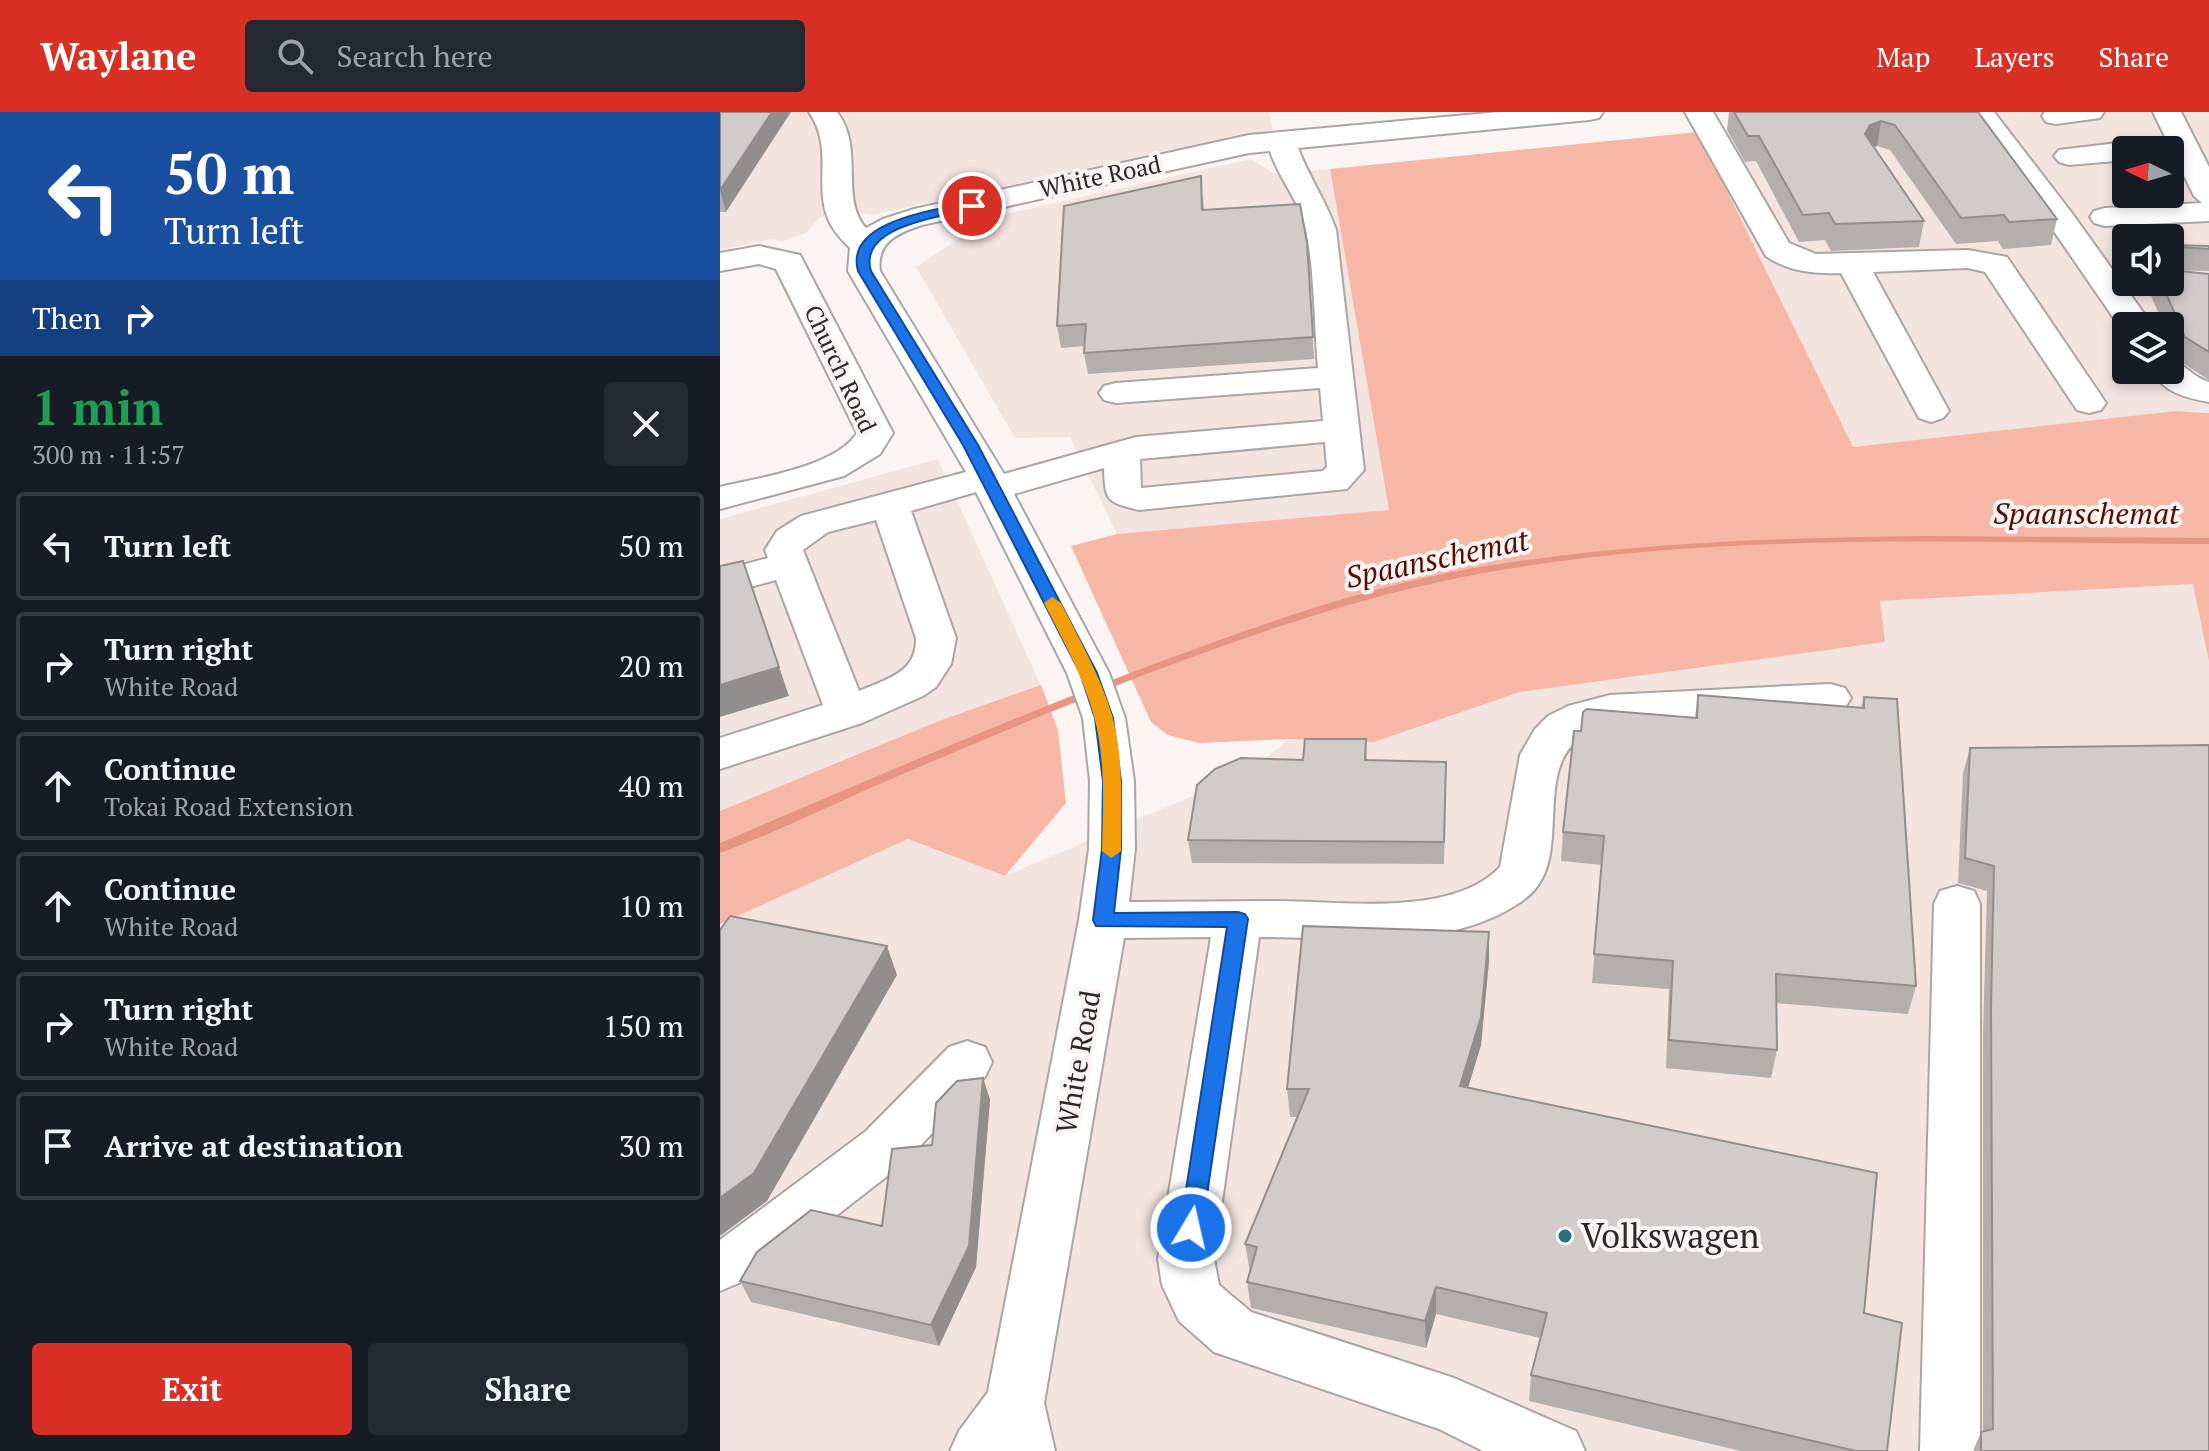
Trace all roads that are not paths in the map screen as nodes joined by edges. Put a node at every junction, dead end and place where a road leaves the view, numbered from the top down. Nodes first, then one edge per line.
1 (823, 112) edge
2 (1589, 112) edge
3 (1699, 112) edge
4 (1979, 112) edge
5 (2090, 112) edge
6 (2167, 112) edge
7 (2056, 116) dead end
8 (2179, 136) edge
9 (1281, 140) junction
10 (2184, 147) edge
11 (2112, 152) edge
12 (2069, 156) dead end
13 (2209, 196) edge
14 (2209, 212) edge
15 (2105, 217) dead end
16 (865, 247) junction
17 (720, 262) edge
18 (1852, 263) junction
19 (2112, 277) edge
20 (1336, 377) junction
21 (2182, 384) edge
22 (2209, 392) edge
23 (1116, 393) dead end
24 (2089, 403) dead end
25 (1931, 411) dead end
26 (1342, 430) junction
27 (1121, 451) junction
28 (991, 483) junction
29 (720, 498) edge
30 (890, 505) junction
31 (790, 564) junction
32 (720, 583) edge
33 (1830, 698) dead end
34 (847, 713) junction
35 (720, 754) edge
36 (1957, 904) dead end
37 (1238, 919) junction
38 (1103, 920) junction
39 (967, 1062) dead end
40 (720, 1266) edge
41 (1020, 1427) edge
42 (980, 1451) edge
43 (1555, 1451) edge
44 (1950, 1451) edge

1 - 16 street
2 - 9 street, White Road
3 - 18 street
4 - 19 street
5 - 7 street
6 - 8 street
9 - 16 street, White Road
9 - 20 street
10 - 13 street
11 - 12 street
14 - 15 street
16 - 28 street
17 - 29 street, Church Road
18 - 24 street
18 - 25 street
20 - 23 street
20 - 26 street
21 - 22 street
26 - 27 street
26 - 27 street
27 - 28 street
28 - 30 street
28 - 38 street, White Road
30 - 31 street
30 - 34 street
31 - 32 street
31 - 34 street
33 - 37 street
34 - 35 street
36 - 44 street
37 - 38 street
37 - 43 street
38 - 41 street, White Road
39 - 40 street
41 - 42 street, White Road

